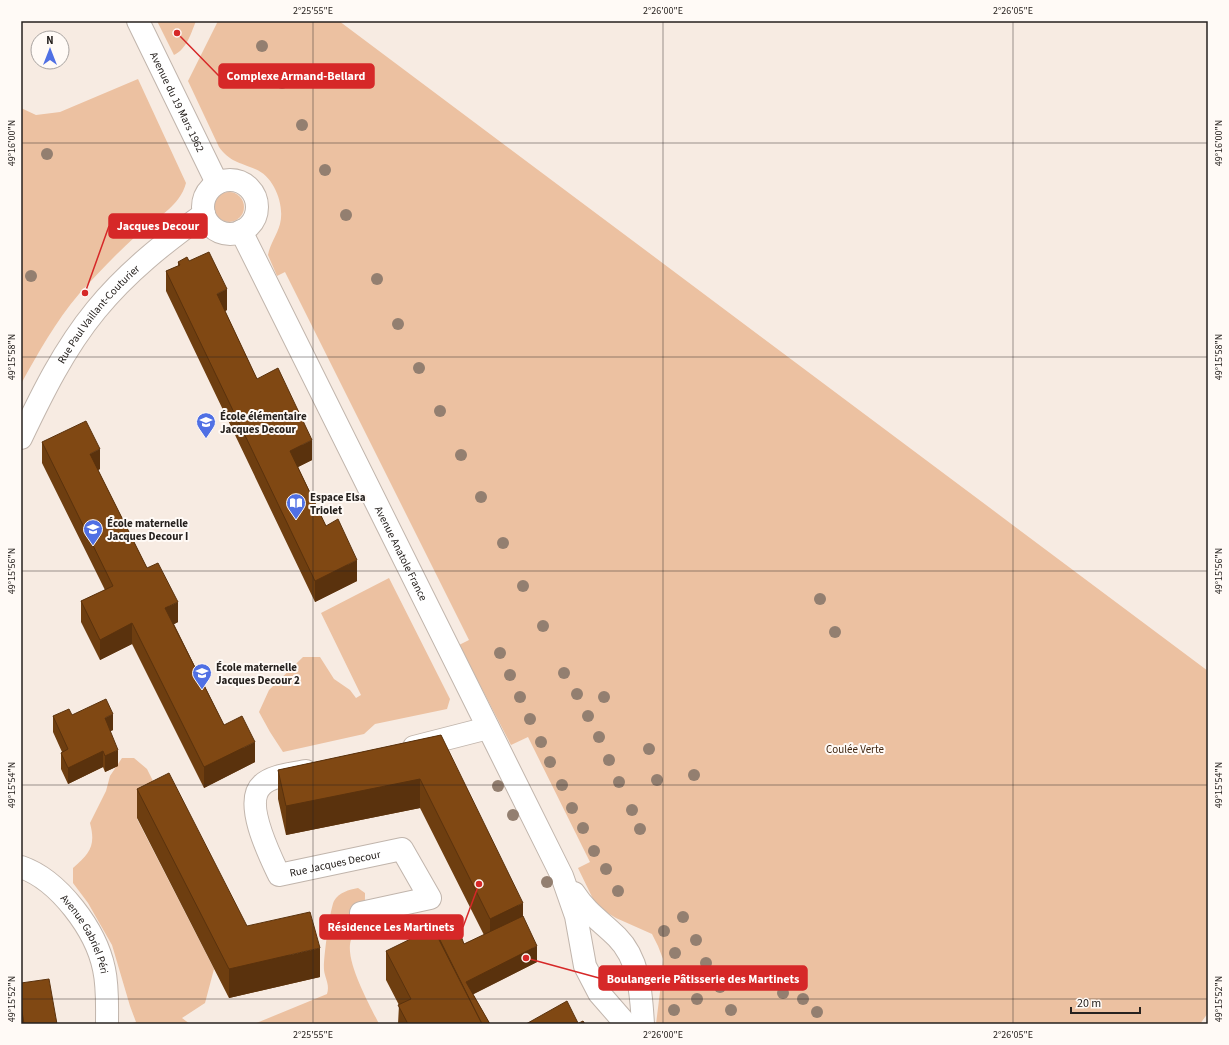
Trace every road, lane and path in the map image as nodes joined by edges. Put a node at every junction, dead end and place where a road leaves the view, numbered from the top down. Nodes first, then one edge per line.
1 (138, 21) edge
2 (217, 183) junction
3 (204, 214) junction
4 (240, 231) junction
5 (21, 438) edge
6 (488, 728) junction
7 (391, 752) edge
8 (322, 768) edge
9 (21, 867) edge
10 (562, 876) junction
11 (361, 913) dead end
12 (612, 933) junction
13 (582, 950) junction
14 (640, 988) junction
15 (606, 1001) junction
16 (107, 1024) edge
17 (626, 1024) edge
18 (643, 1024) edge

1 - 2 street, Avenue du 19 Mars 1962
2 - 3 street
2 - 4 street
3 - 4 street
3 - 5 street, Rue Paul Vaillant-Couturier
4 - 6 street, Avenue Anatole France
6 - 7 street
6 - 10 street, Avenue Anatole France
8 - 11 street, Rue Jacques Decour
9 - 16 street, Avenue Gabriel Péri
10 - 12 street, Avenue Anatole France
10 - 13 street, Avenue Anatole France
12 - 13 street
12 - 14 street, Avenue Anatole France
13 - 15 street, Avenue Anatole France
14 - 15 street
14 - 18 street, Avenue Anatole France
15 - 17 street, Avenue Anatole France

